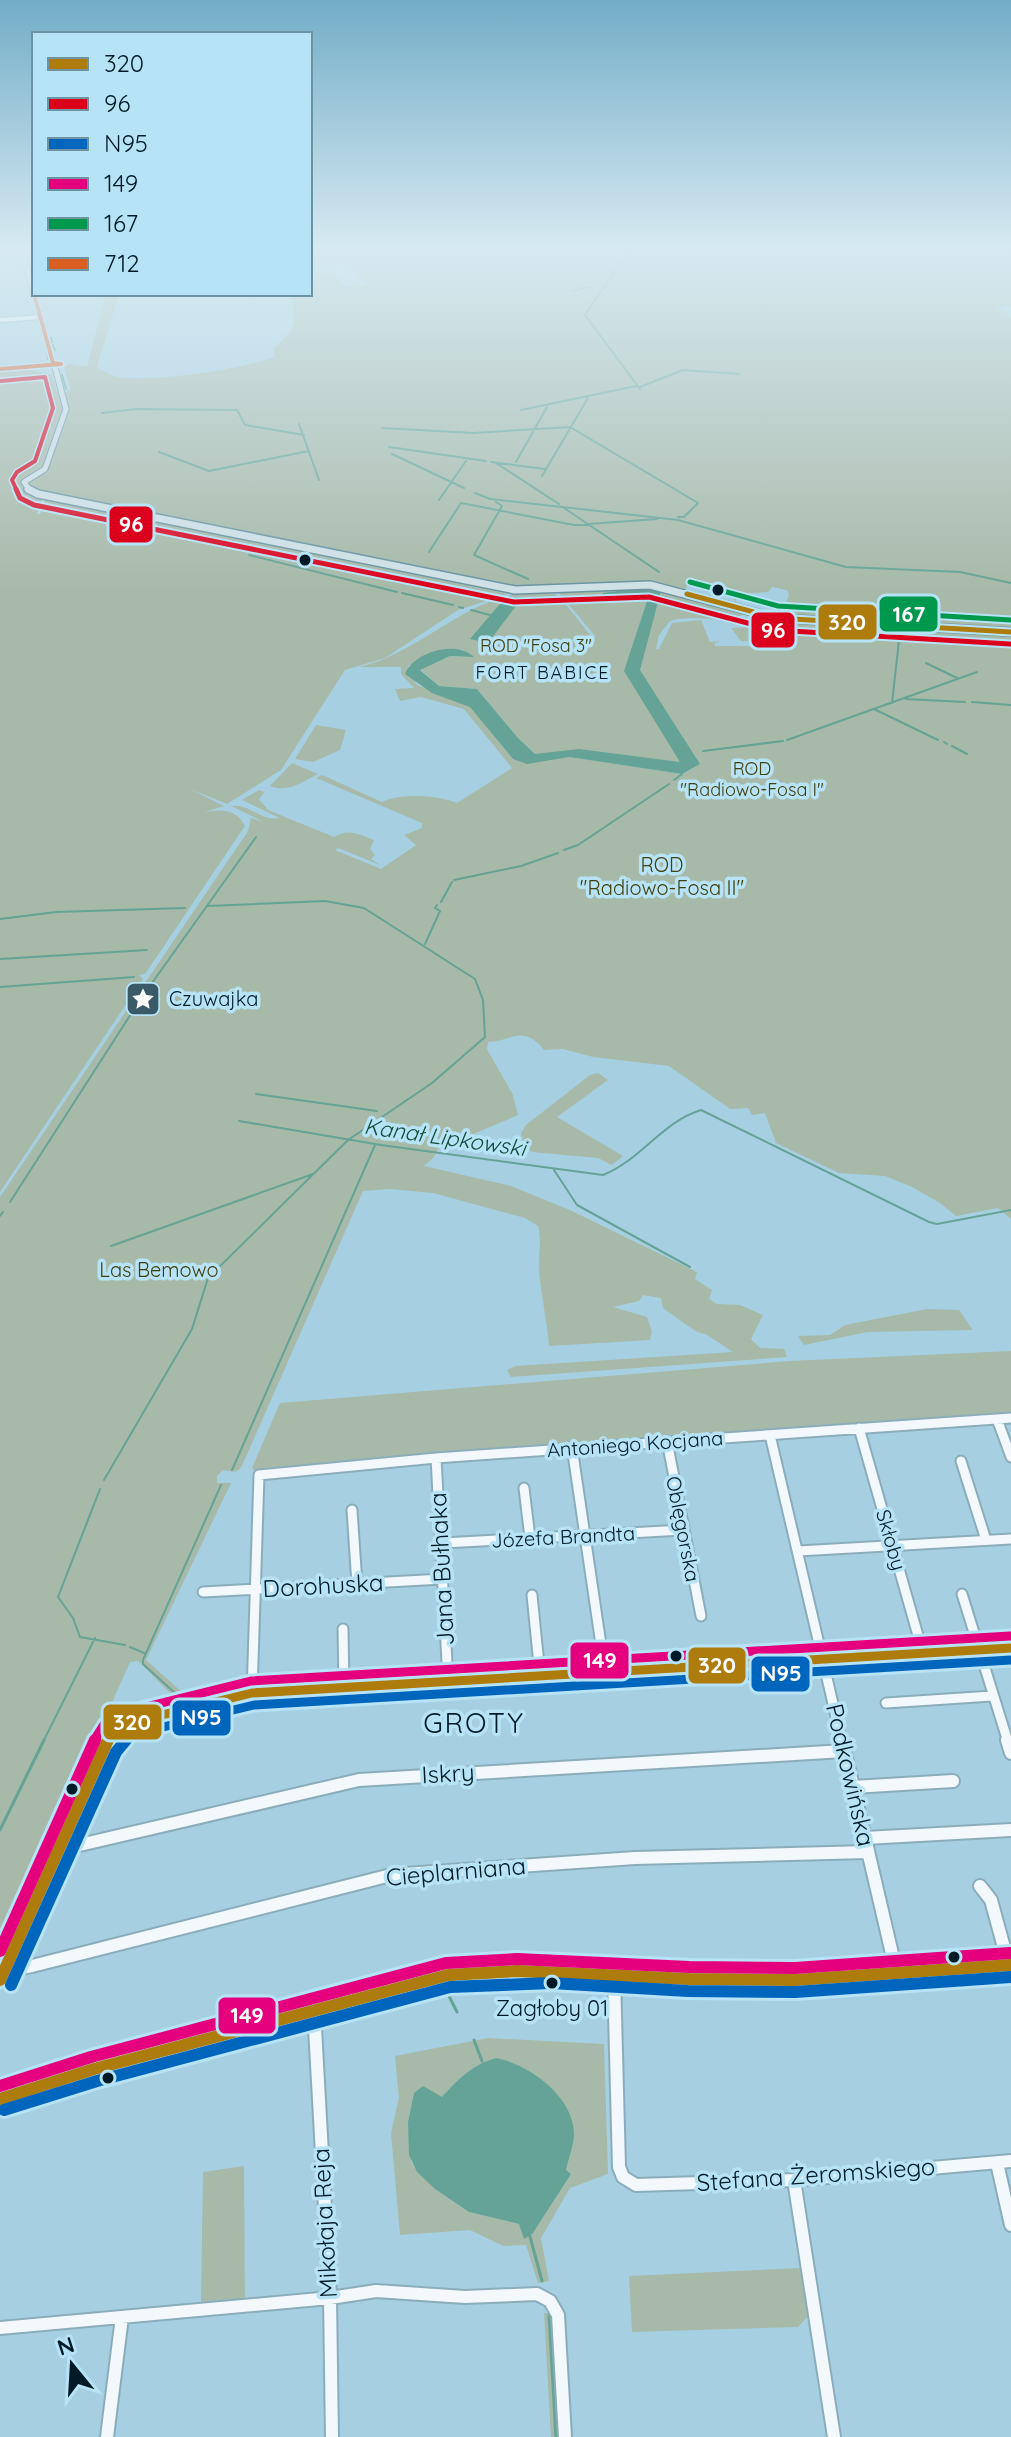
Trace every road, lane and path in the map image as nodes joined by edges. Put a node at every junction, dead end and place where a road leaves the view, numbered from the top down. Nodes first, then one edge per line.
1 (52, 365) joint
2 (21, 367) junction
3 (0, 369) edge
4 (57, 375) junction
5 (1011, 632) edge
6 (1011, 1418) edge
7 (997, 1419) junction
8 (859, 1428) junction
9 (770, 1435) junction
10 (667, 1441) junction
11 (572, 1447) junction
12 (1011, 1457) edge
13 (436, 1458) junction
14 (961, 1461) dead end
15 (524, 1488) dead end
16 (352, 1510) dead end
17 (683, 1530) junction
18 (585, 1535) junction
19 (530, 1538) junction
20 (1011, 1539) edge
21 (986, 1540) junction
22 (443, 1543) junction
23 (893, 1546) junction
24 (798, 1551) junction
25 (443, 1579) junction
26 (357, 1584) junction
27 (254, 1590) junction
28 (203, 1592) dead end
29 (962, 1594) dead end
30 (532, 1595) dead end
31 (701, 1616) dead end
32 (343, 1629) dead end
33 (1011, 1648) edge
34 (979, 1649) junction
35 (923, 1653) junction
36 (823, 1660) junction
37 (605, 1672) junction
38 (540, 1675) junction
39 (448, 1681) junction
40 (344, 1687) junction
41 (252, 1693) junction
42 (992, 1696) junction
43 (886, 1703) dead end
44 (844, 1751) junction
45 (1011, 1753) edge
46 (953, 1781) dead end
47 (853, 1787) junction
48 (1011, 1830) edge
49 (865, 1838) junction
50 (61, 1842) junction
51 (868, 1852) junction
52 (980, 1886) dead end
53 (8, 1964) junction
54 (1010, 1966) edge
55 (897, 1975) junction
56 (614, 1976) junction
57 (0, 1980) edge
58 (314, 2010) junction
59 (0, 2099) edge
60 (1011, 2161) edge
61 (997, 2163) junction
62 (794, 2180) junction
63 (1011, 2225) edge
64 (330, 2298) junction
65 (122, 2317) junction
66 (0, 2328) edge
67 (107, 2437) edge
68 (332, 2437) edge
69 (565, 2437) edge
70 (834, 2437) edge

1 - 2 street
1 - 4 main road
2 - 3 street
2 - 4 street
4 - 5 main road
6 - 7 street, Antoniego Kocjana
7 - 8 street, Antoniego Kocjana
7 - 12 street
8 - 9 street, Antoniego Kocjana
8 - 23 street, Skłoby
9 - 10 street, Antoniego Kocjana
9 - 24 street, Podkowińska
10 - 11 street, Antoniego Kocjana
10 - 17 street, Oblęgorska
11 - 13 street, Antoniego Kocjana
11 - 18 street
13 - 22 street, Jana Bułhaka
13 - 27 street, Antoniego Kocjana
14 - 21 street
15 - 19 street
16 - 26 street
17 - 18 street, Józefa Brandta
17 - 31 street, Oblęgorska
18 - 19 street, Józefa Brandta
18 - 37 street
19 - 22 street, Józefa Brandta
20 - 21 street
21 - 23 street
22 - 25 street, Jana Bułhaka
23 - 24 street
23 - 35 street, Skłoby
24 - 36 street, Podkowińska
25 - 26 street, Dorohuska
25 - 39 street, Jana Bułhaka
26 - 27 street, Dorohuska
27 - 28 street, Dorohuska
27 - 41 street
29 - 34 street
30 - 38 street
32 - 40 street
33 - 34 street
34 - 35 street
34 - 42 street
35 - 36 street
36 - 37 street
36 - 44 street, Podkowińska
37 - 38 street
38 - 39 street
39 - 40 street
40 - 41 street
41 - 50 street
42 - 43 street
42 - 45 street
44 - 47 street, Podkowińska
44 - 50 street, Iskry
46 - 47 street
47 - 49 street, Podkowińska
48 - 49 street
49 - 51 street, Podkowińska
50 - 53 street
51 - 53 street, Cieplarniana
51 - 55 street, Podkowińska
52 - 54 street
53 - 57 street
54 - 55 street
55 - 56 street
56 - 58 street
56 - 62 street, Stefana Żeromskiego
58 - 59 street
58 - 64 street, Mikołaja Reja
60 - 61 street, Stefana Żeromskiego
61 - 62 street, Stefana Żeromskiego
61 - 63 street
62 - 70 street
64 - 65 street
64 - 68 street, Mikołaja Reja
64 - 69 street
65 - 66 street
65 - 67 street

